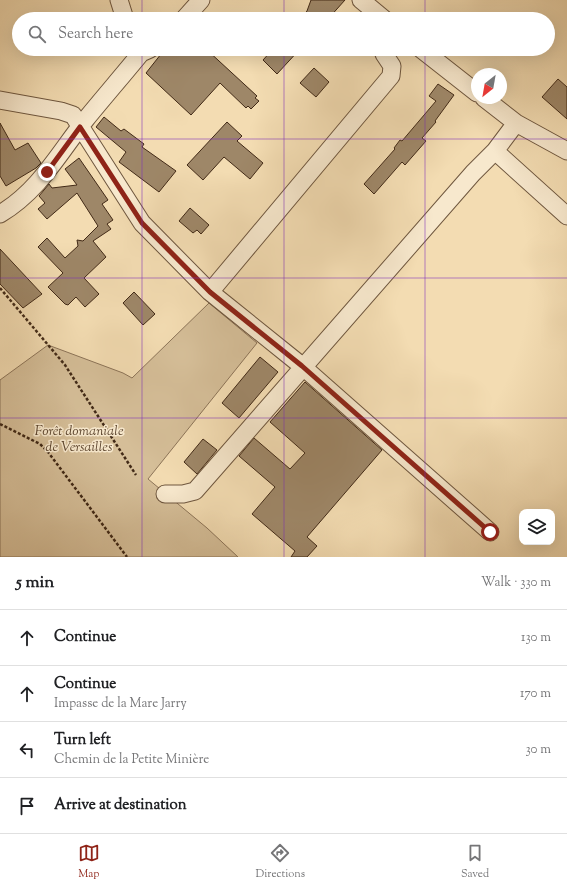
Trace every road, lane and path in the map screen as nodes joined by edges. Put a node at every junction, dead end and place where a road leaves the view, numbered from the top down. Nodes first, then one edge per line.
1 (119, 0) edge
2 (201, 0) edge
3 (361, 0) edge
4 (123, 12) edge
5 (190, 12) edge
6 (376, 12) edge
7 (138, 56) edge
8 (385, 56) edge
9 (431, 56) edge
10 (471, 88) edge
11 (0, 100) edge
12 (492, 104) edge
13 (516, 123) junction
14 (80, 127) junction
15 (494, 151) junction
16 (567, 151) edge
17 (0, 214) edge
18 (567, 216) edge
19 (0, 288) edge
20 (210, 292) junction
21 (302, 366) junction
22 (0, 424) edge
23 (136, 475) dead end
24 (165, 494) dead end
25 (490, 532) dead end
26 (127, 557) edge

1 - 4 street
2 - 5 street
3 - 6 street
7 - 14 street
8 - 20 street
9 - 10 street
11 - 14 street
12 - 13 street
13 - 15 street
13 - 16 street
14 - 17 street
14 - 20 street
15 - 18 street
15 - 21 street
19 - 23 path
20 - 21 street
21 - 24 street
21 - 25 street
22 - 26 path

